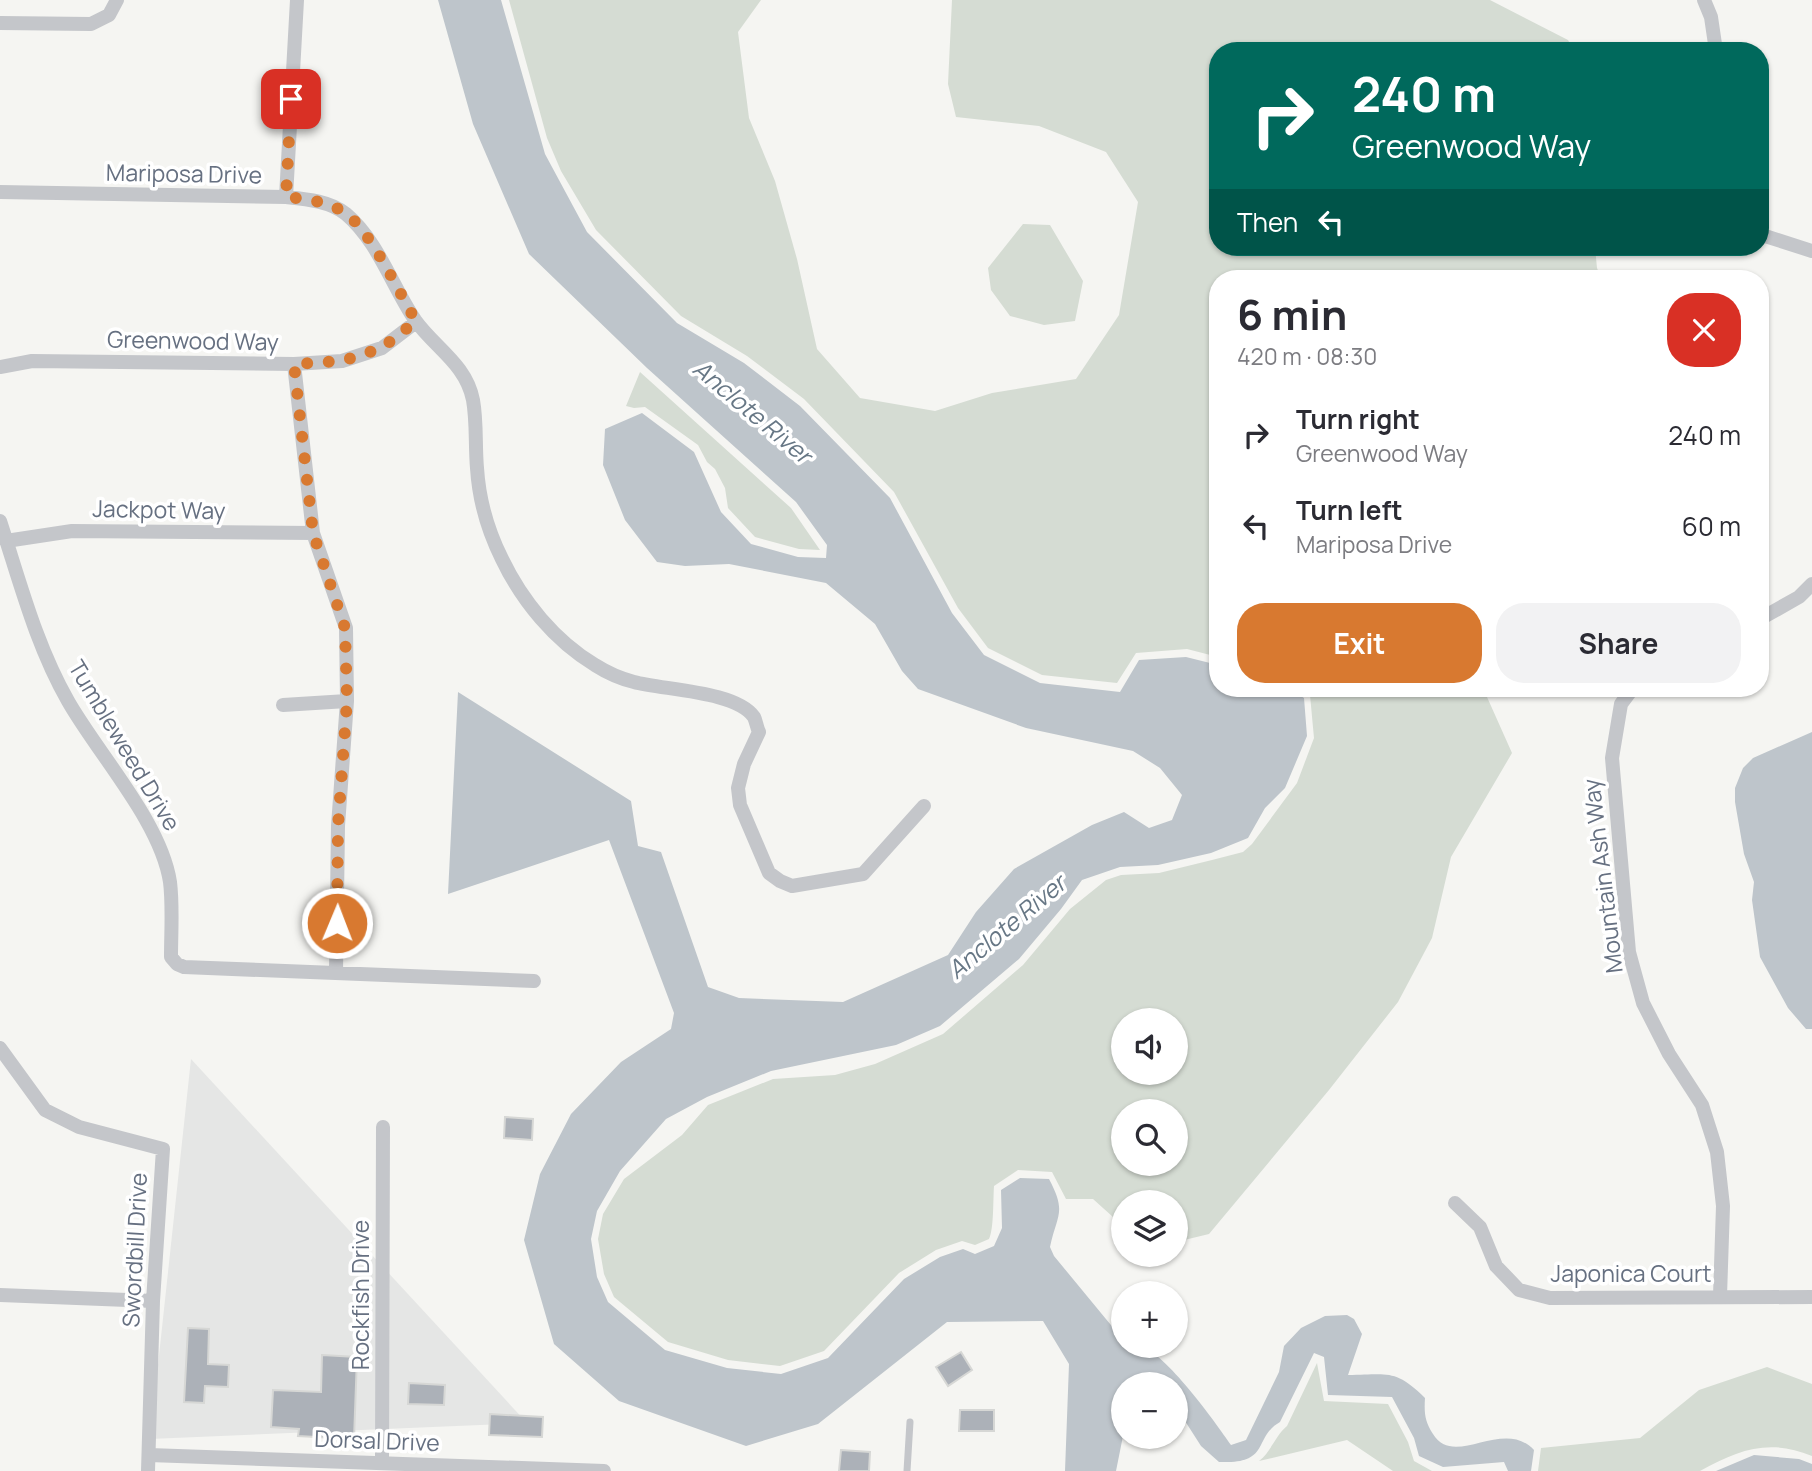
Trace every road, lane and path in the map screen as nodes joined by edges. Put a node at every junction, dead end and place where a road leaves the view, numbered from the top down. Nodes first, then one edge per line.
1 (117, 0) edge
2 (297, 0) edge
3 (1703, 0) edge
4 (0, 23) edge
5 (1715, 42) edge
6 (0, 192) edge
7 (286, 197) junction
8 (1769, 237) edge
9 (1812, 251) edge
10 (416, 321) junction
11 (294, 364) junction
12 (0, 367) edge
13 (0, 521) edge
14 (313, 533) junction
15 (6, 541) junction
16 (1812, 584) edge
17 (1769, 614) edge
18 (1626, 697) edge
19 (347, 701) junction
20 (283, 705) dead end
21 (924, 806) dead end
22 (336, 972) junction
23 (534, 981) dead end
24 (0, 1048) edge
25 (383, 1127) dead end
26 (1455, 1203) dead end
27 (0, 1295) edge
28 (1720, 1296) junction
29 (1812, 1297) edge
30 (153, 1301) junction
31 (910, 1422) dead end
32 (149, 1455) junction
33 (382, 1462) junction
34 (148, 1471) edge
35 (604, 1471) edge
36 (907, 1471) edge

1 - 4 street
2 - 7 street
3 - 5 street
6 - 7 street, Mariposa Drive
7 - 10 street, Mariposa Drive
8 - 9 street
10 - 11 street, Greenwood Way
10 - 21 street, Mariposa Drive
11 - 12 street, Greenwood Way
11 - 14 street
13 - 15 street, Tumbleweed Drive
14 - 15 street, Jackpot Way
14 - 19 street
15 - 22 street, Tumbleweed Drive
16 - 17 street
18 - 28 street, Mountain Ash Way
19 - 20 street
19 - 22 street
22 - 23 street
24 - 30 street, Swordbill Drive
25 - 33 street, Rockfish Drive
26 - 28 street, Japonica Court
27 - 30 street
28 - 29 street, Japonica Court
30 - 32 street, Swordbill Drive
31 - 36 lane
32 - 33 street, Dorsal Drive
32 - 34 street, Swordbill Drive
33 - 35 street, Dorsal Drive

